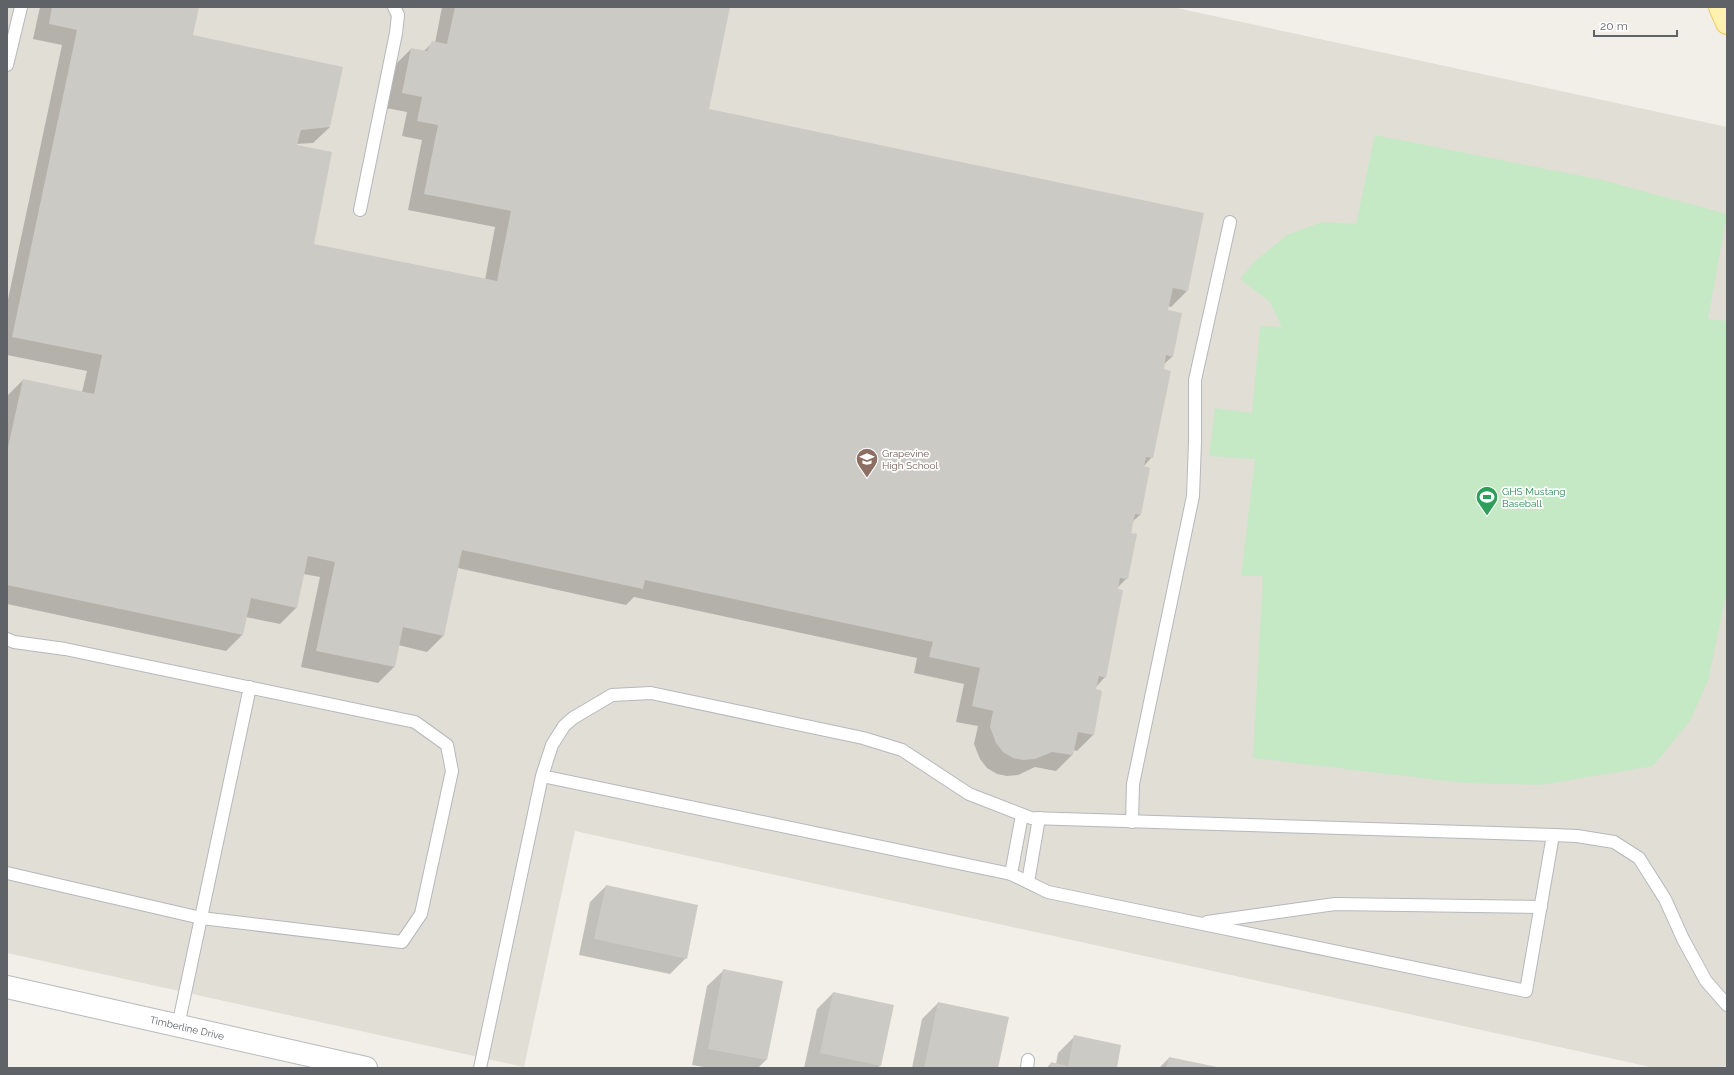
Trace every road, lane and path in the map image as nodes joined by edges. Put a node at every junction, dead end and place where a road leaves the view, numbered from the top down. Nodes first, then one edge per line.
1 (21, 7) edge
2 (394, 7) edge
3 (1720, 7) edge
4 (1727, 23) edge
5 (7, 65) edge
6 (360, 210) dead end
7 (1230, 222) dead end
8 (7, 639) edge
9 (250, 687) junction
10 (542, 776) junction
11 (1022, 814) junction
12 (1040, 818) junction
13 (1132, 822) junction
14 (1553, 835) junction
15 (7, 873) edge
16 (1011, 874) junction
17 (1028, 882) junction
18 (1541, 906) junction
19 (201, 918) junction
20 (1198, 923) junction
21 (7, 987) edge
22 (1727, 1005) edge
23 (178, 1026) junction
24 (366, 1068) edge
25 (480, 1068) edge

1 - 5 lane
2 - 6 lane
3 - 4 main road
7 - 13 lane
8 - 9 lane
9 - 19 lane
9 - 19 lane
10 - 11 lane
10 - 16 lane
10 - 25 lane
11 - 12 lane
11 - 16 lane
12 - 13 lane
12 - 17 lane
13 - 14 lane
14 - 18 lane
14 - 22 lane
15 - 19 lane
16 - 17 lane
17 - 20 lane
18 - 20 lane
18 - 20 lane
19 - 23 lane
21 - 23 street, Timberline Drive
23 - 24 street, Timberline Drive

